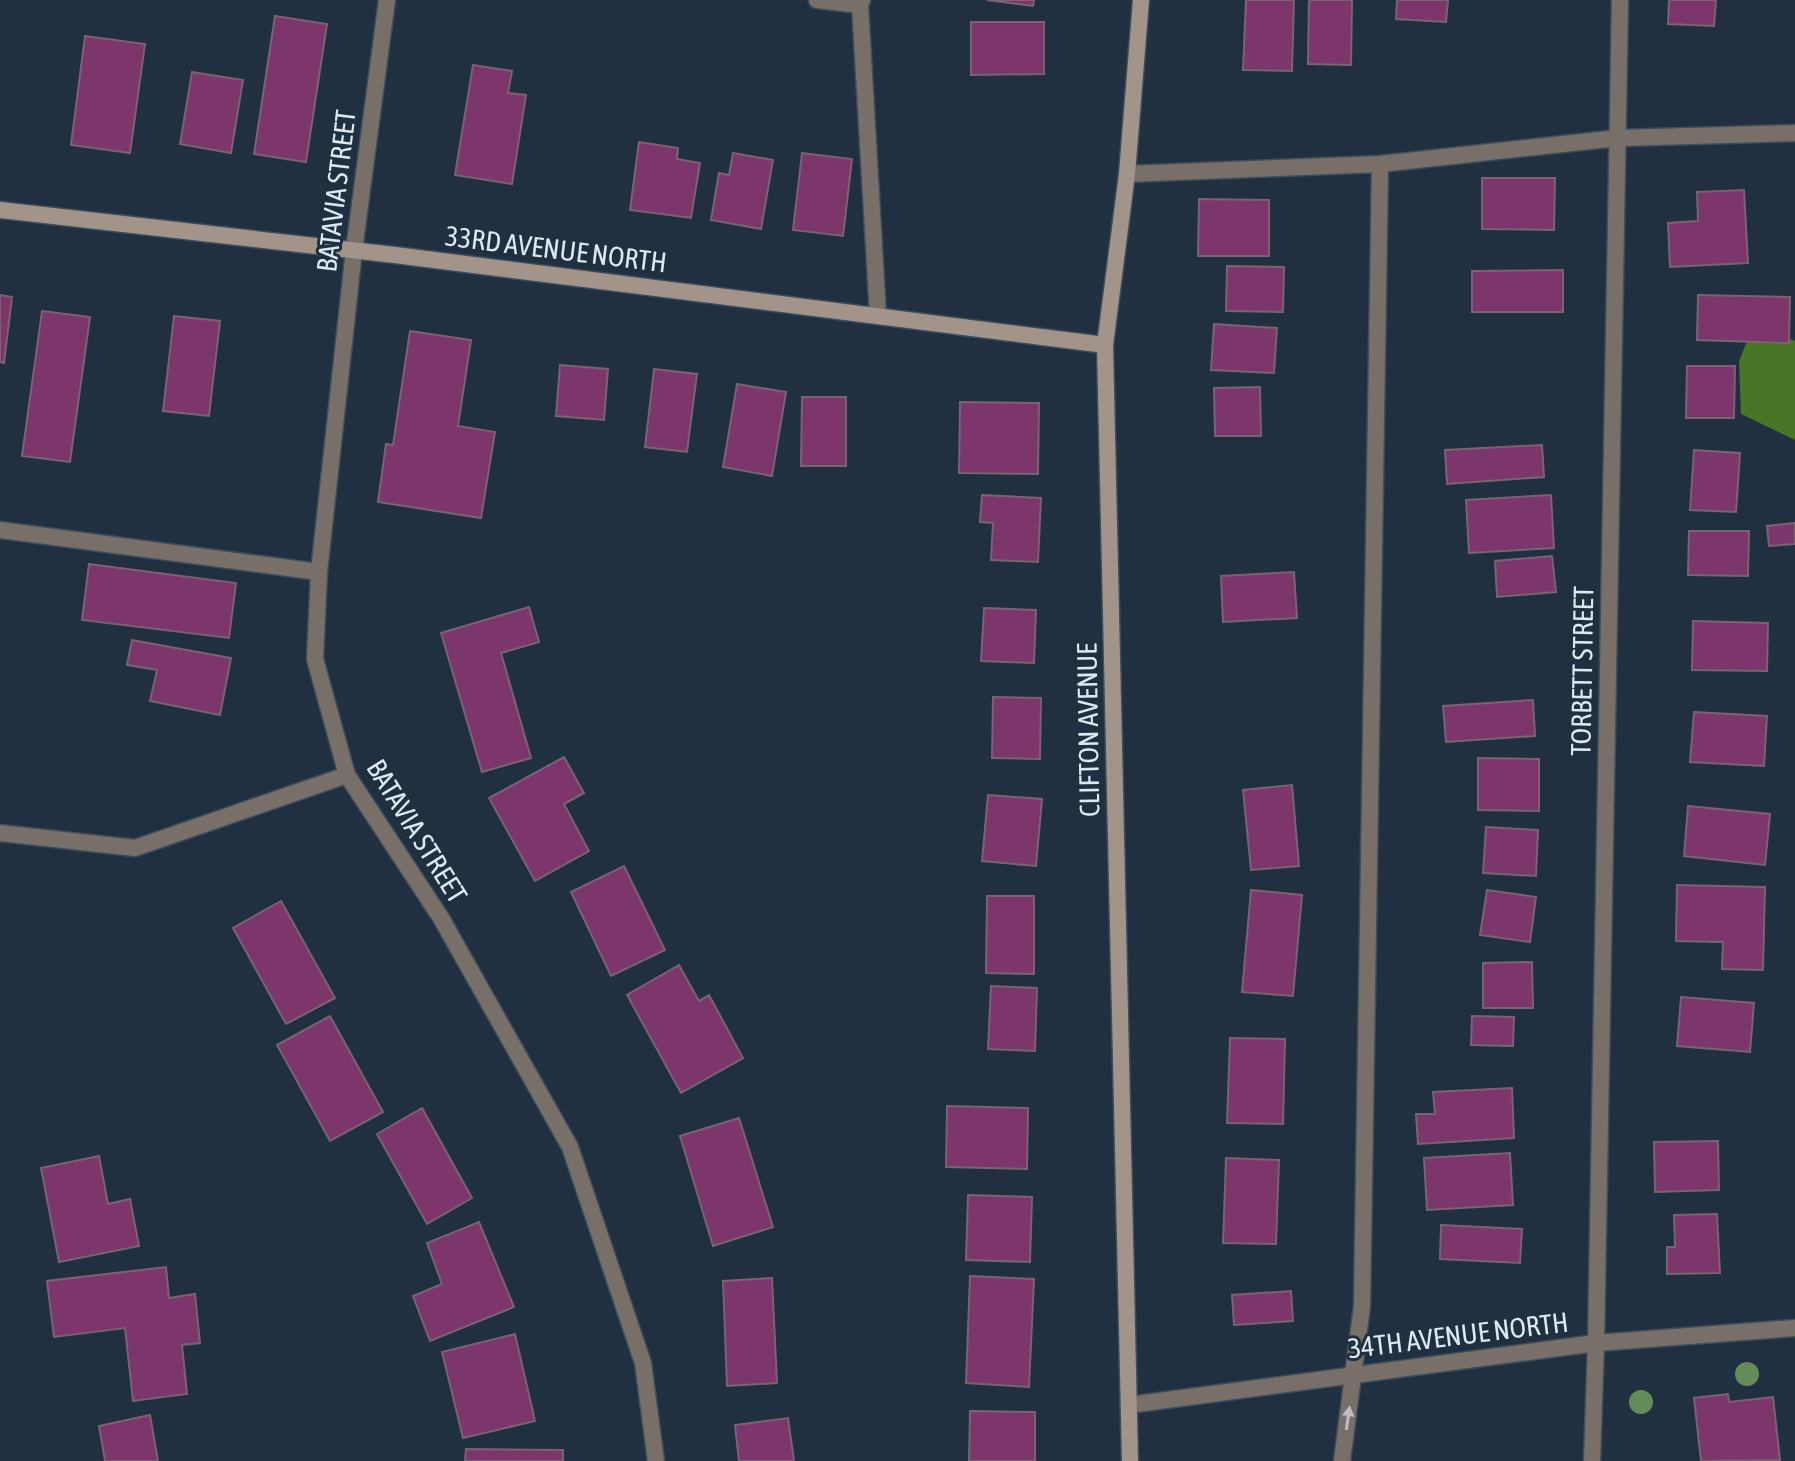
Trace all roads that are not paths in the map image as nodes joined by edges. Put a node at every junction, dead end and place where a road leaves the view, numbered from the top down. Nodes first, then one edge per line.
1 (387, 0) edge
2 (817, 0) edge
3 (1141, 0) edge
4 (1620, 0) edge
5 (861, 3) edge
6 (1795, 133) edge
7 (1618, 138) junction
8 (1380, 164) junction
9 (1127, 174) junction
10 (0, 210) edge
11 (354, 250) junction
12 (878, 316) junction
13 (1105, 345) junction
14 (0, 530) edge
15 (319, 572) junction
16 (347, 775) junction
17 (0, 833) edge
18 (1795, 1328) edge
19 (1596, 1343) junction
20 (1354, 1375) junction
21 (1129, 1405) junction
22 (656, 1461) edge
23 (1130, 1461) edge
24 (1342, 1461) edge
25 (1592, 1461) edge

1 - 11 street, BATAVIA STREET
2 - 5 street
3 - 9 street, CLIFTON AVENUE
4 - 7 street, TORBETT STREET
5 - 12 street
6 - 7 street
7 - 8 street
7 - 19 street, TORBETT STREET
8 - 9 street
8 - 20 street
9 - 13 street, CLIFTON AVENUE
10 - 11 street, 33RD AVENUE NORTH
11 - 12 street, 33RD AVENUE NORTH
11 - 15 street, BATAVIA STREET
12 - 13 street, 33RD AVENUE NORTH
13 - 21 street, CLIFTON AVENUE
14 - 15 street
15 - 16 street, BATAVIA STREET
16 - 17 street
16 - 22 street, BATAVIA STREET
18 - 19 street, 34TH AVENUE NORTH
19 - 20 street, 34TH AVENUE NORTH
19 - 25 street, TORBETT STREET
20 - 21 street, 34TH AVENUE NORTH
24 -> 20 street
21 - 23 street, CLIFTON AVENUE

